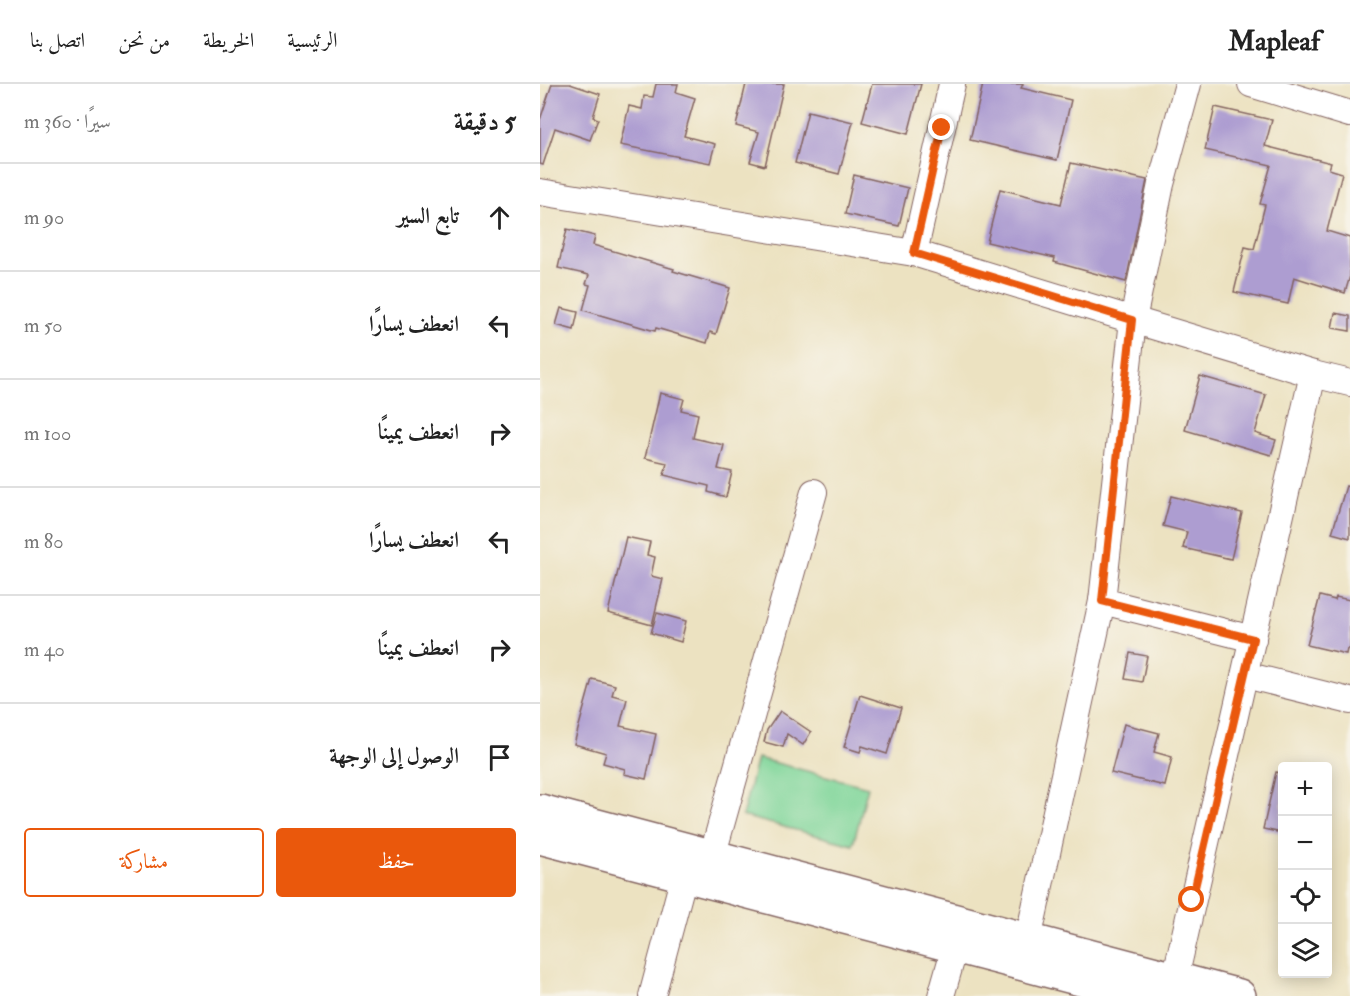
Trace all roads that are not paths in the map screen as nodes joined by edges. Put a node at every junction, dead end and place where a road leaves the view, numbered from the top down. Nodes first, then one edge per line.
1 (952, 84) edge
2 (1188, 84) edge
3 (1251, 84) edge
4 (1350, 114) edge
5 (540, 192) edge
6 (914, 253) junction
7 (1132, 320) junction
8 (1313, 374) junction
9 (1350, 383) edge
10 (814, 492) dead end
11 (1102, 601) junction
12 (1253, 639) junction
13 (1245, 675) junction
14 (1350, 701) edge
15 (540, 811) edge
16 (540, 837) edge
17 (696, 860) junction
18 (1028, 940) junction
19 (955, 947) junction
20 (1174, 988) edge
21 (652, 996) edge
22 (941, 996) edge
23 (1145, 996) edge
24 (1239, 996) edge

1 - 6 street
2 - 7 street
3 - 4 street
5 - 6 street
6 - 7 street
7 - 8 street
7 - 11 street
8 - 9 street
8 - 12 street
10 - 17 street
11 - 12 street
11 - 18 street
12 - 13 street
13 - 14 street
13 - 20 street
15 - 17 main road
16 - 17 main road
17 - 18 main road
17 - 19 main road
17 - 21 street
18 - 20 main road
19 - 22 street
19 - 23 main road
20 - 24 main road

